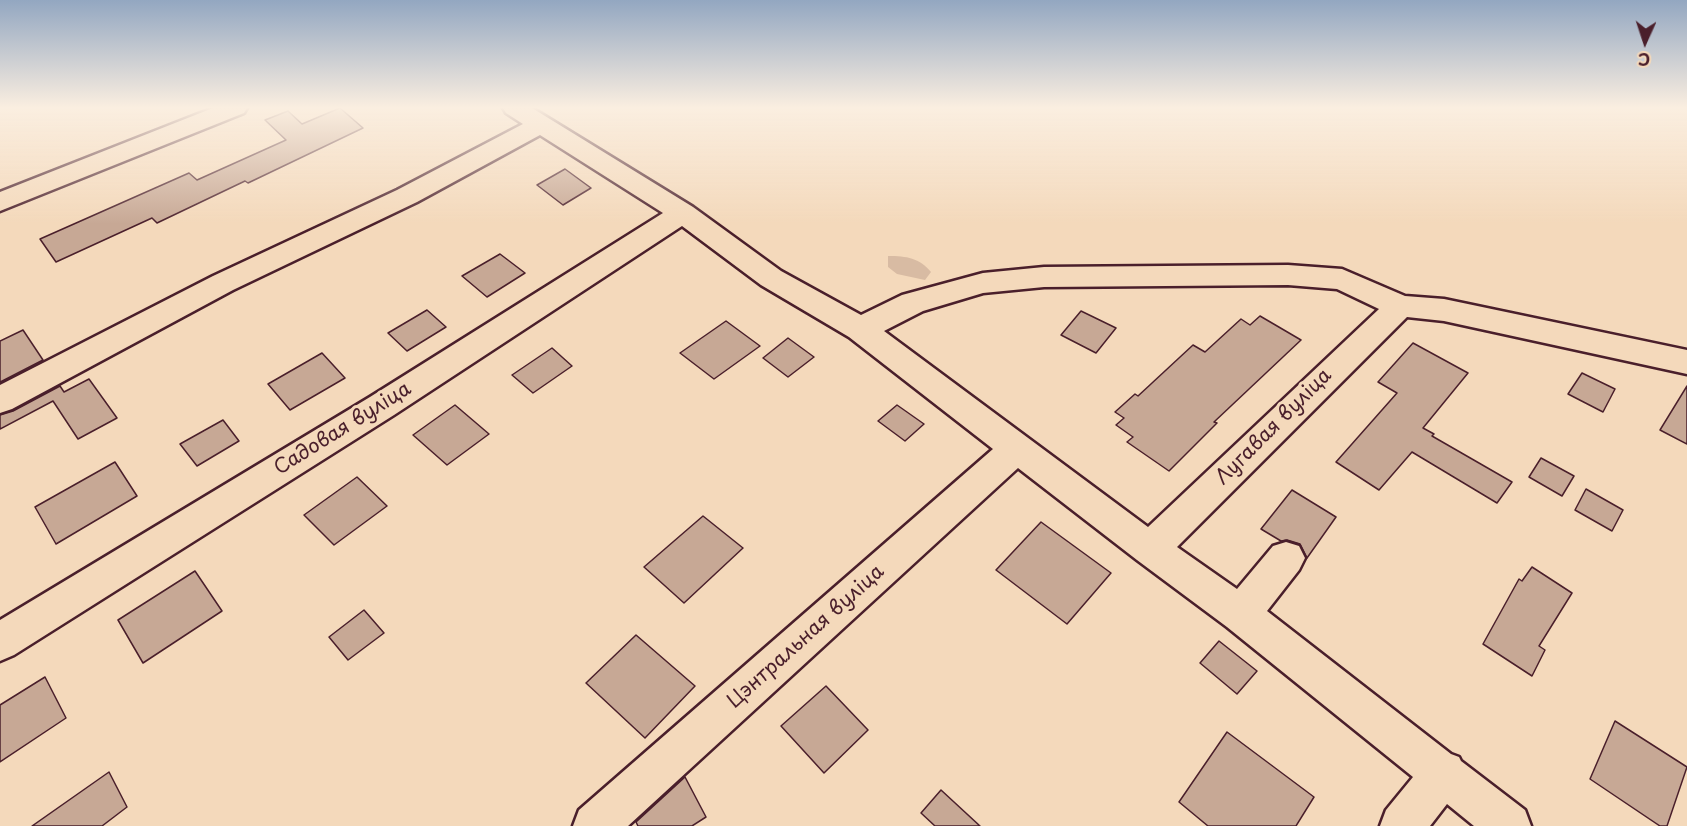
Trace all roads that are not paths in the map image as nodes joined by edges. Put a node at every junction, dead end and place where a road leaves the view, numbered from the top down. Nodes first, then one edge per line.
1 (139, 147) edge
2 (499, 147) edge
3 (577, 147) edge
4 (0, 202) edge
5 (683, 213) junction
6 (1400, 306) junction
7 (860, 329) junction
8 (1687, 362) edge
9 (0, 400) edge
10 (1017, 448) junction
11 (1150, 549) junction
12 (1286, 558) dead end
13 (1240, 614) junction
14 (0, 642) edge
15 (1443, 772) junction
16 (595, 826) edge
17 (1402, 826) edge
18 (1509, 826) edge

1 - 4 street
2 - 9 street
3 - 5 street
5 - 7 street
5 - 14 street, Садовая вуліца
6 - 7 street
6 - 8 street
6 - 11 street, Лугавая вуліца
7 - 10 street
10 - 11 street
10 - 16 street, Цэнтральная вуліца
11 - 13 street
12 - 13 street
13 - 15 street
15 - 17 street
15 - 18 street

